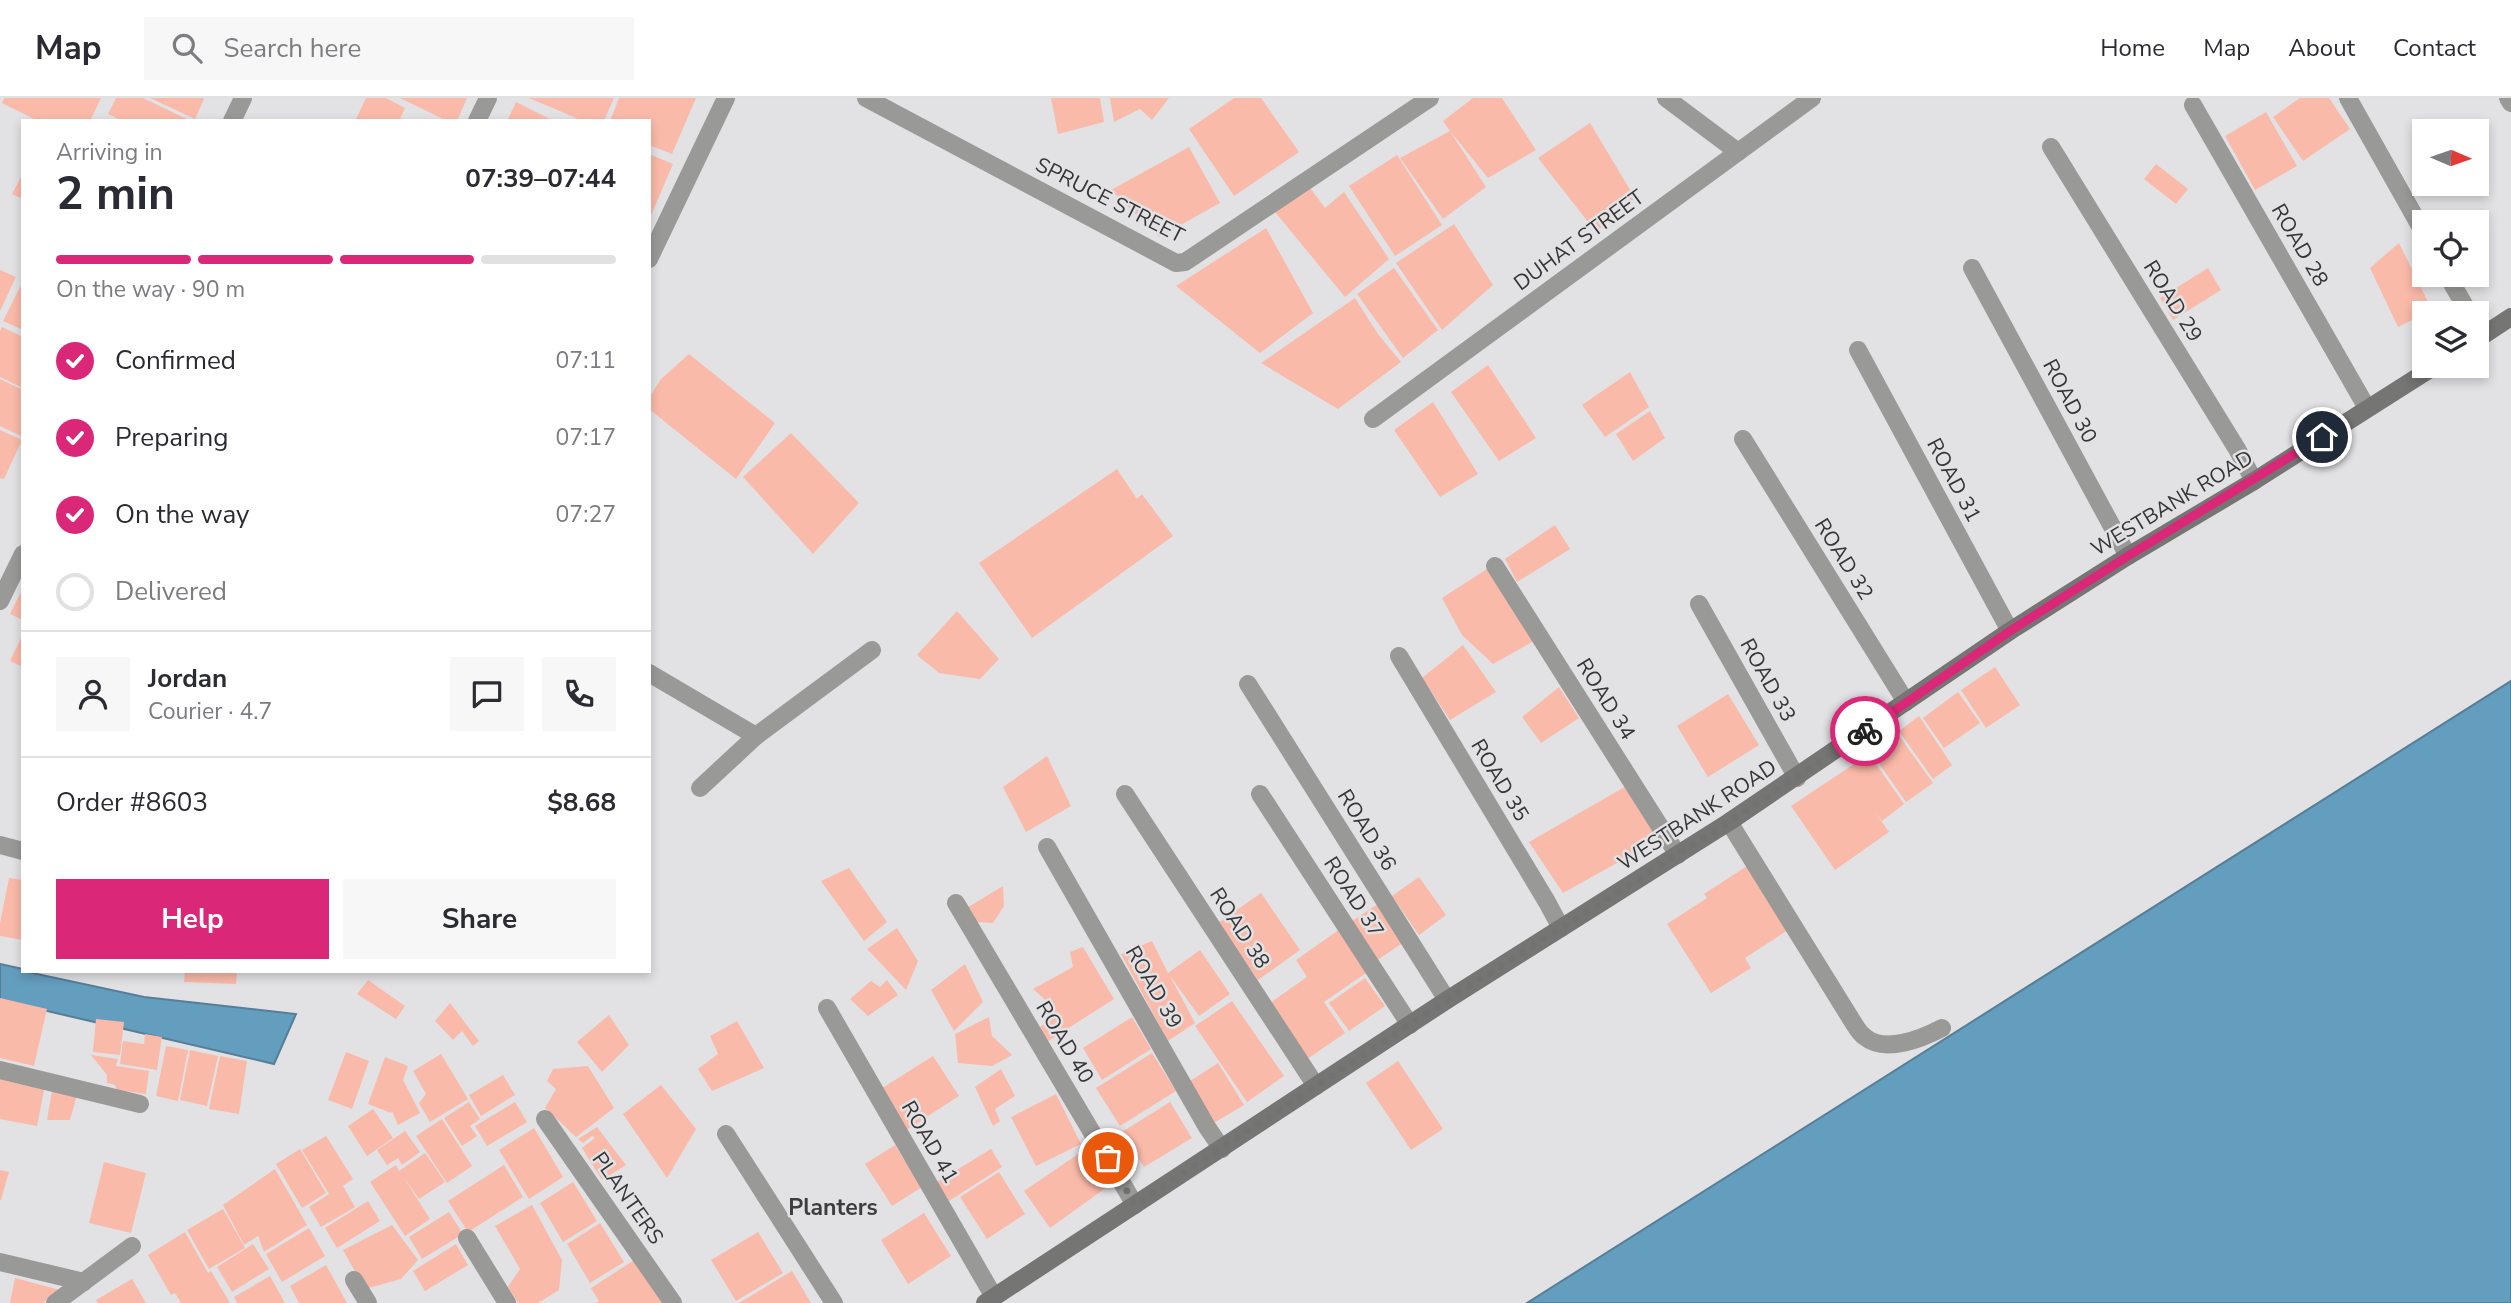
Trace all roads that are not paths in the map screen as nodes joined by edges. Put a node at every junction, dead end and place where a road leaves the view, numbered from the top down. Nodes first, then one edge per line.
1 (243, 98) edge
2 (488, 98) edge
3 (726, 98) edge
4 (866, 98) edge
5 (1430, 98) edge
6 (1666, 98) edge
7 (1812, 98) edge
8 (2348, 98) edge
9 (2508, 98) edge
10 (2511, 103) edge
11 (2193, 105) dead end
12 (233, 119) edge
13 (478, 119) edge
14 (2051, 147) dead end
15 (1738, 152) junction
16 (2412, 212) edge
17 (651, 255) edge
18 (1972, 268) dead end
19 (2511, 317) edge
20 (2489, 328) edge
21 (1858, 350) dead end
22 (2416, 378) edge
23 (2367, 408) junction
24 (1373, 419) dead end
25 (1743, 439) dead end
26 (2254, 481) junction
27 (2128, 556) junction
28 (21, 558) edge
29 (1495, 566) dead end
30 (0, 601) edge
31 (1699, 604) dead end
32 (2010, 631) junction
33 (872, 650) dead end
34 (1399, 656) dead end
35 (651, 674) edge
36 (1248, 684) dead end
37 (1906, 702) junction
38 (756, 736) junction
39 (1797, 778) junction
40 (700, 788) dead end
41 (1125, 794) dead end
42 (1261, 794) dead end
43 (1729, 822) junction
44 (0, 845) edge
45 (1047, 847) dead end
46 (21, 850) edge
47 (1678, 855) junction
48 (956, 902) dead end
49 (1561, 928) junction
50 (1447, 1000) junction
51 (827, 1009) dead end
52 (1410, 1025) junction
53 (1942, 1028) dead end
54 (0, 1070) edge
55 (1316, 1087) junction
56 (140, 1104) dead end
57 (545, 1119) dead end
58 (726, 1134) dead end
59 (1222, 1149) junction
60 (1135, 1205) junction
61 (467, 1238) dead end
62 (132, 1246) dead end
63 (0, 1262) edge
64 (354, 1280) dead end
65 (84, 1282) junction
66 (990, 1300) edge
67 (55, 1303) edge
68 (368, 1303) edge
69 (507, 1303) edge
70 (673, 1303) edge
71 (834, 1303) edge

1 - 12 street
2 - 13 street
3 - 17 street
4 - 5 street, SPRUCE STREET
6 - 15 street
7 - 15 street, DUHAT STREET
8 - 16 street
9 - 10 street
11 - 23 street, ROAD 28
14 - 26 street, ROAD 29
15 - 24 street, DUHAT STREET
18 - 27 street, ROAD 30
19 - 20 street
21 - 32 street, ROAD 31
22 - 23 street, WESTBANK ROAD
23 - 26 street, WESTBANK ROAD
25 - 37 street, ROAD 32
26 - 27 street, WESTBANK ROAD
27 - 32 street, WESTBANK ROAD
28 - 30 street
29 - 47 street, ROAD 34
31 - 39 street, ROAD 33
32 - 37 street, WESTBANK ROAD
33 - 38 street
34 - 49 street, ROAD 35
35 - 38 street
36 - 50 street, ROAD 36
37 - 39 street, WESTBANK ROAD
38 - 40 street
39 - 43 street, WESTBANK ROAD
41 - 55 street, ROAD 38
42 - 52 street, ROAD 37
43 - 47 street, WESTBANK ROAD
43 - 53 street
44 - 46 street
45 - 59 street, ROAD 39
47 - 49 street, WESTBANK ROAD
48 - 60 street, ROAD 40
49 - 50 street, WESTBANK ROAD
50 - 52 street, WESTBANK ROAD
51 - 66 street, ROAD 41
52 - 55 street, WESTBANK ROAD
54 - 56 street
55 - 59 street, WESTBANK ROAD
57 - 70 street, PLANTERS
58 - 71 street
59 - 60 street, WESTBANK ROAD
60 - 66 street, WESTBANK ROAD
61 - 69 street
62 - 65 street
63 - 65 street
64 - 68 street
65 - 67 street

